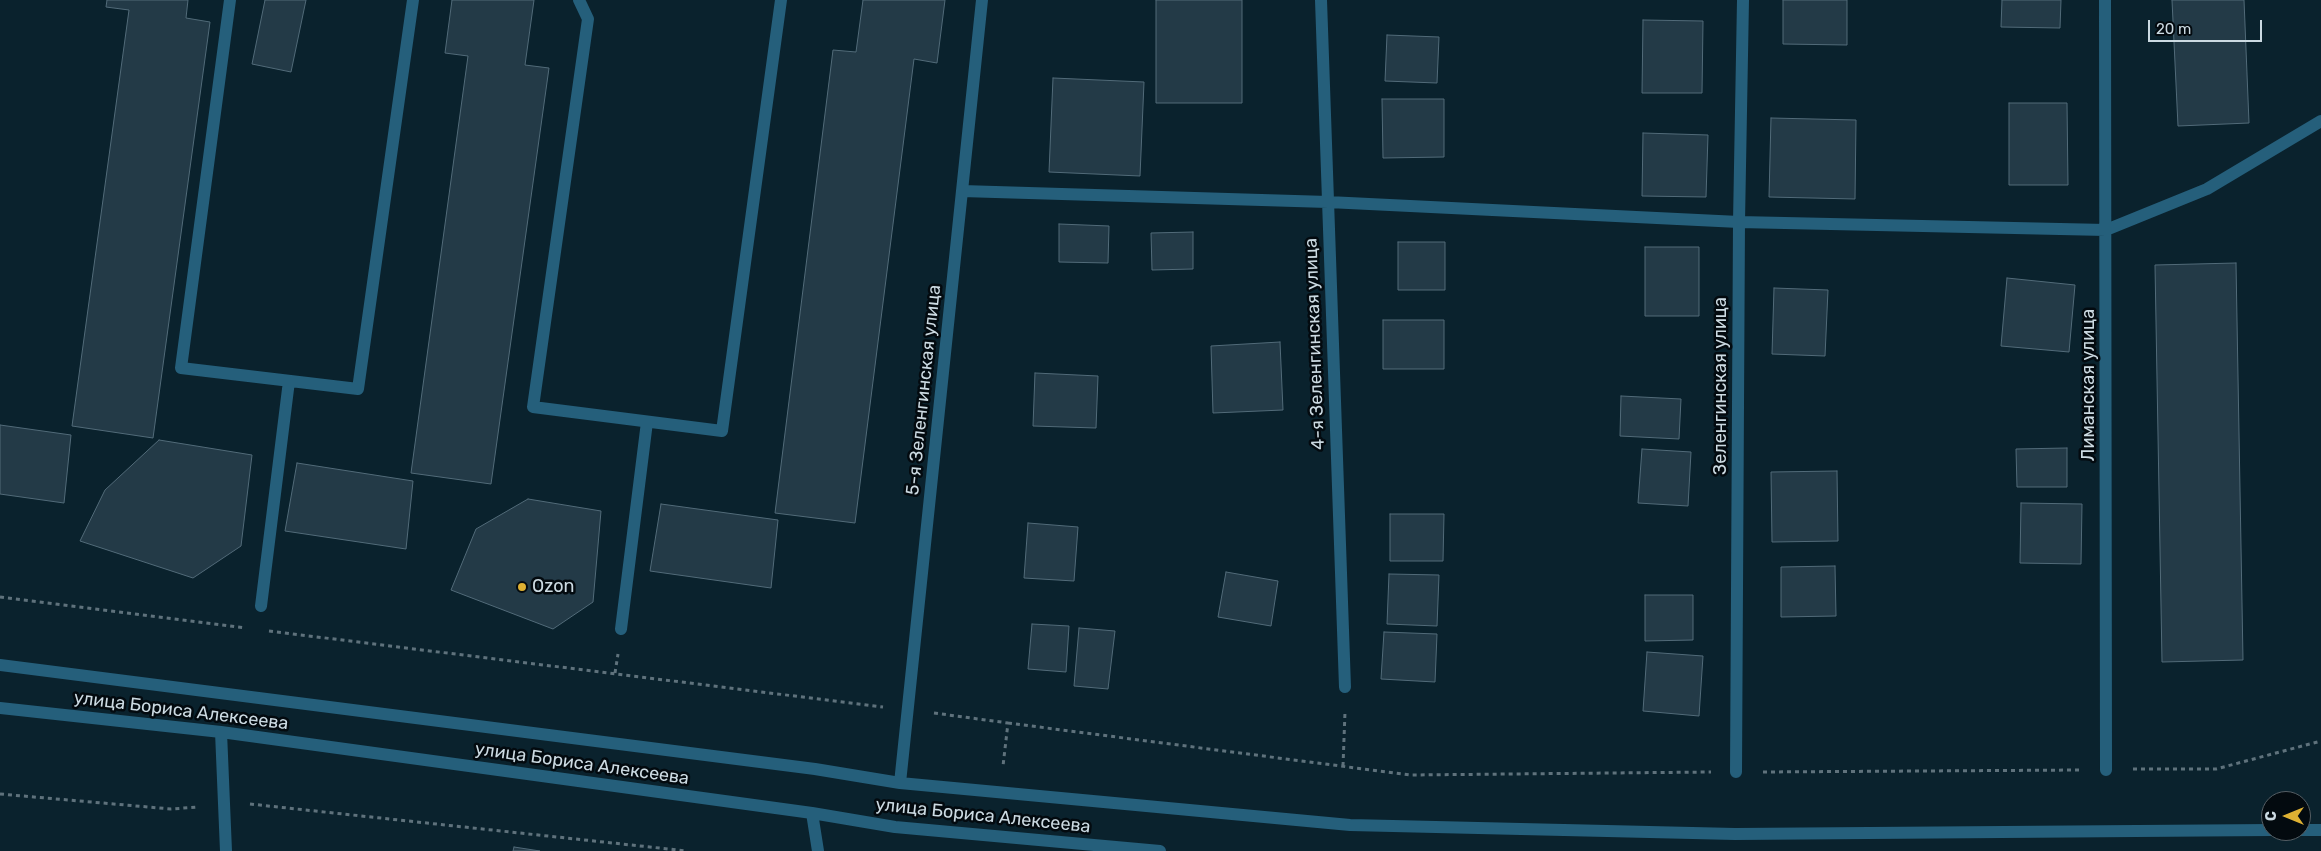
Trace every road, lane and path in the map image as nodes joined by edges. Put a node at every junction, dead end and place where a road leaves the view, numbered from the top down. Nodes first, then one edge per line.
1 (230, 0) edge
2 (413, 0) edge
3 (579, 0) edge
4 (781, 0) edge
5 (982, 0) edge
6 (1321, 0) edge
7 (1743, 0) edge
8 (2105, 0) edge
9 (2321, 121) edge
10 (962, 191) junction
11 (1328, 202) junction
12 (1739, 222) junction
13 (2106, 230) junction
14 (289, 381) junction
15 (647, 422) junction
16 (0, 597) edge
17 (261, 606) dead end
18 (249, 628) dead end
19 (621, 628) dead end
20 (268, 631) dead end
21 (0, 665) edge
22 (1345, 687) joint
23 (0, 708) edge
24 (908, 710) junction
25 (1008, 723) junction
26 (221, 732) junction
27 (2321, 742) edge
28 (1343, 766) junction
29 (2106, 770) junction
30 (1736, 772) junction
31 (900, 783) junction
32 (1000, 792) junction
33 (0, 794) edge
34 (224, 805) junction
35 (812, 813) junction
36 (2261, 830) edge
37 (226, 851) edge
38 (687, 851) edge
39 (818, 851) edge
40 (1160, 851) edge

1 - 14 street
2 - 14 street
3 - 15 street
4 - 15 street
5 - 10 street, 5-я Зеленгинская улица
6 - 11 street, 4-я Зеленгинская улица
7 - 12 street, Зеленгинская улица
8 - 13 street, Лиманская улица
9 - 13 street
10 - 11 street
10 - 24 street, 5-я Зеленгинская улица
11 - 12 street
11 - 22 street, 4-я Зеленгинская улица
12 - 13 street
12 - 30 street, Зеленгинская улица
13 - 29 street, Лиманская улица
14 - 17 street
15 - 19 street
16 - 18 path
20 - 24 path
21 - 31 street
22 - 28 path
23 - 26 street, улица Бориса Алексеева
24 - 25 path
24 - 31 street, 5-я Зеленгинская улица
25 - 28 path
25 - 32 path
26 - 34 street
26 - 35 street, улица Бориса Алексеева
27 - 29 path
28 - 30 path
29 - 30 path
31 - 32 street
32 - 36 street
33 - 34 path
34 - 37 street
34 - 38 path
35 - 39 street
35 - 40 street, улица Бориса Алексеева

